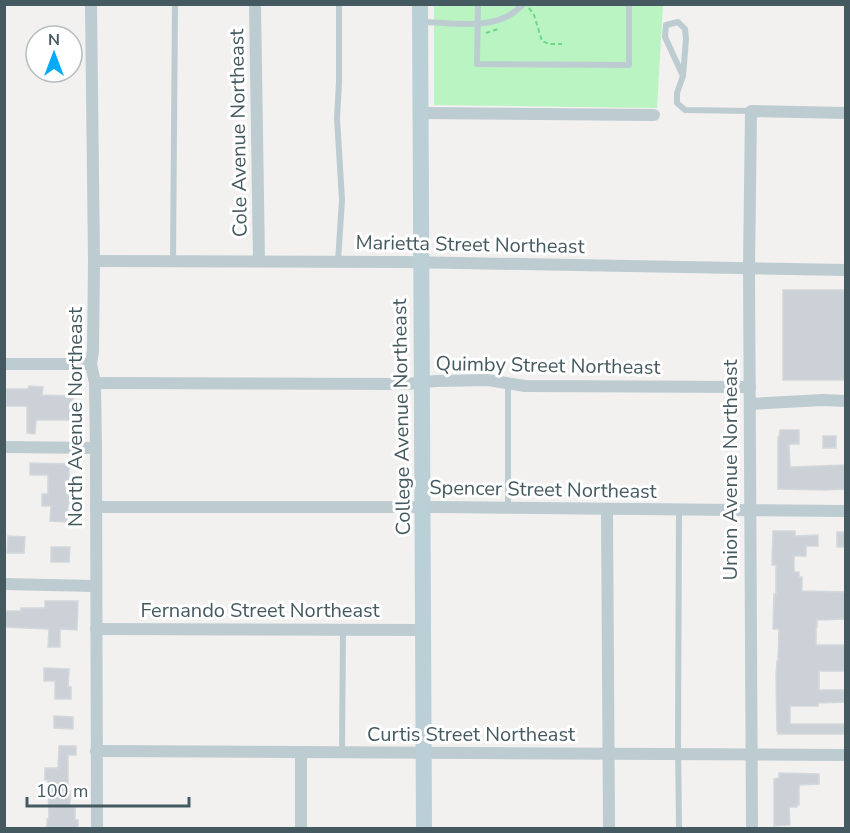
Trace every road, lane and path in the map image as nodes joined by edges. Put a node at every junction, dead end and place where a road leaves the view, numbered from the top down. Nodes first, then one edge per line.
1 (91, 4) edge
2 (175, 4) edge
3 (255, 4) edge
4 (339, 4) edge
5 (420, 4) edge
6 (478, 4) edge
7 (629, 4) edge
8 (526, 6) edge
9 (420, 22) junction
10 (478, 23) junction
11 (562, 44) dead end
12 (683, 76) junction
13 (751, 111) junction
14 (420, 113) junction
15 (846, 113) edge
16 (654, 115) dead end
17 (94, 261) junction
18 (172, 261) junction
19 (259, 261) junction
20 (338, 261) junction
21 (420, 262) junction
22 (749, 268) junction
23 (846, 270) edge
24 (4, 364) edge
25 (91, 364) junction
26 (421, 382) junction
27 (95, 383) junction
28 (508, 383) junction
29 (750, 387) junction
30 (846, 401) edge
31 (750, 404) junction
32 (4, 447) edge
33 (96, 448) junction
34 (96, 507) junction
35 (422, 507) junction
36 (508, 508) junction
37 (607, 509) junction
38 (679, 509) junction
39 (750, 510) junction
40 (846, 511) edge
41 (4, 584) edge
42 (95, 586) junction
43 (96, 629) junction
44 (343, 630) junction
45 (424, 630) junction
46 (96, 751) junction
47 (424, 752) junction
48 (301, 753) junction
49 (342, 753) junction
50 (609, 754) junction
51 (678, 754) junction
52 (752, 755) junction
53 (846, 755) edge
54 (97, 828) edge
55 (302, 828) edge
56 (424, 828) edge
57 (609, 828) edge
58 (679, 828) edge
59 (752, 828) edge

1 - 17 street, North Avenue Northeast
2 - 18 lane
3 - 19 street, Cole Avenue Northeast
4 - 20 lane
5 - 9 street, College Avenue Northeast
6 - 10 lane
7 - 10 lane
8 - 10 lane
8 - 11 path
9 - 10 lane
9 - 14 street, College Avenue Northeast
12 - 12 lane
12 - 13 lane
13 - 15 street
13 - 22 street, Union Avenue Northeast
14 - 16 street
14 - 21 street, College Avenue Northeast
17 - 18 street, Marietta Street Northeast
17 - 25 street, North Avenue Northeast
18 - 19 street, Marietta Street Northeast
19 - 20 street, Marietta Street Northeast
20 - 21 street, Marietta Street Northeast
21 - 22 street, Marietta Street Northeast
21 - 26 street, College Avenue Northeast
22 - 23 street, Marietta Street Northeast
22 - 29 street, Union Avenue Northeast
24 - 25 street
25 - 27 street, North Avenue Northeast
26 - 27 street, Quimby Street Northeast
26 - 28 street, Quimby Street Northeast
26 - 35 street, College Avenue Northeast
27 - 33 street, North Avenue Northeast
28 - 29 street, Quimby Street Northeast
28 - 36 lane
29 - 31 street, Union Avenue Northeast
30 - 31 street
31 - 39 street, Union Avenue Northeast
32 - 33 street
33 - 34 street, North Avenue Northeast
34 - 35 street, Spencer Street Northeast
34 - 42 street, North Avenue Northeast
35 - 36 street, Spencer Street Northeast
35 - 45 street, College Avenue Northeast
36 - 37 street, Spencer Street Northeast
37 - 38 street, Spencer Street Northeast
37 - 50 street
38 - 39 street, Spencer Street Northeast
38 - 51 lane
39 - 40 street, Spencer Street Northeast
39 - 52 street, Union Avenue Northeast
41 - 42 street
42 - 43 street, North Avenue Northeast
43 - 44 street, Fernando Street Northeast
43 - 46 street, North Avenue Northeast
44 - 45 street, Fernando Street Northeast
44 - 49 lane
45 - 47 street, College Avenue Northeast
46 - 48 street, Curtis Street Northeast
46 - 54 street, North Avenue Northeast
47 - 49 street, Curtis Street Northeast
47 - 50 street, Curtis Street Northeast
47 - 56 street, College Avenue Northeast
48 - 49 street, Curtis Street Northeast
48 - 55 street
50 - 51 street, Curtis Street Northeast
50 - 57 street
51 - 52 street, Curtis Street Northeast
51 - 58 lane
52 - 53 street, Curtis Street Northeast
52 - 59 street, Union Avenue Northeast

